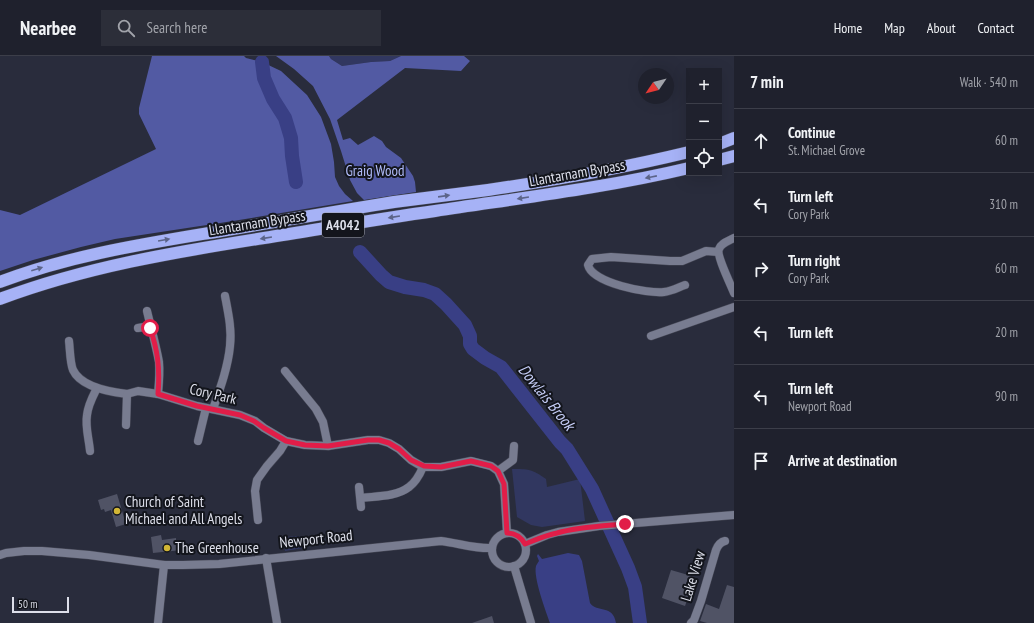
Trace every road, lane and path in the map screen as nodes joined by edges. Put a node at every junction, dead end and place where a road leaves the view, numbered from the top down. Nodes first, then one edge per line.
1 (734, 138) edge
2 (722, 143) edge
3 (686, 153) edge
4 (734, 156) edge
5 (722, 159) edge
6 (686, 169) edge
7 (734, 238) edge
8 (718, 252) junction
9 (0, 282) edge
10 (685, 285) dead end
11 (734, 293) edge
12 (225, 296) dead end
13 (0, 299) edge
14 (734, 307) edge
15 (147, 312) dead end
16 (150, 326) junction
17 (138, 328) dead end
18 (652, 336) dead end
19 (70, 342) dead end
20 (285, 370) dead end
21 (97, 388) junction
22 (126, 394) junction
23 (158, 394) junction
24 (210, 409) junction
25 (126, 426) dead end
26 (198, 441) dead end
27 (286, 441) junction
28 (328, 446) junction
29 (514, 446) dead end
30 (90, 451) dead end
31 (424, 466) junction
32 (498, 471) junction
33 (359, 487) dead end
34 (361, 498) junction
35 (361, 507) dead end
36 (734, 515) edge
37 (258, 520) dead end
38 (507, 533) junction
39 (725, 541) dead end
40 (525, 544) junction
41 (492, 548) junction
42 (0, 555) edge
43 (266, 558) junction
44 (164, 565) junction
45 (514, 566) junction
46 (158, 623) edge
47 (277, 623) edge
48 (531, 623) edge
49 (691, 623) edge

1 - 2 highway
9 -> 3 highway, Llantarnam Bypass / A4042
4 - 5 highway
6 -> 13 highway, Llantarnam Bypass / A4042
7 - 8 street
8 - 10 street
8 - 11 street
12 - 24 street
14 - 18 street
15 - 16 street
16 - 17 street
16 - 23 street
19 - 21 street, Cory Park
20 - 28 street
21 - 22 street, Cory Park
21 - 30 street
22 - 23 street, Cory Park
22 - 25 street
23 - 24 street, Cory Park
24 - 26 street
24 - 27 street, Cory Park
27 - 28 street, Cory Park
27 - 37 street
28 - 31 street, Cory Park
29 - 32 street
31 - 32 street, Cory Park
31 - 34 street
32 - 38 street
33 - 34 street
34 - 35 street
36 - 40 street
38 - 40 street
38 - 41 street
39 - 49 street, Lake View
40 - 45 street
41 - 43 street, Newport Road
41 - 45 street
42 - 44 street, Newport Road
43 - 44 street, Newport Road
43 - 47 street
44 - 46 street
45 - 48 street

